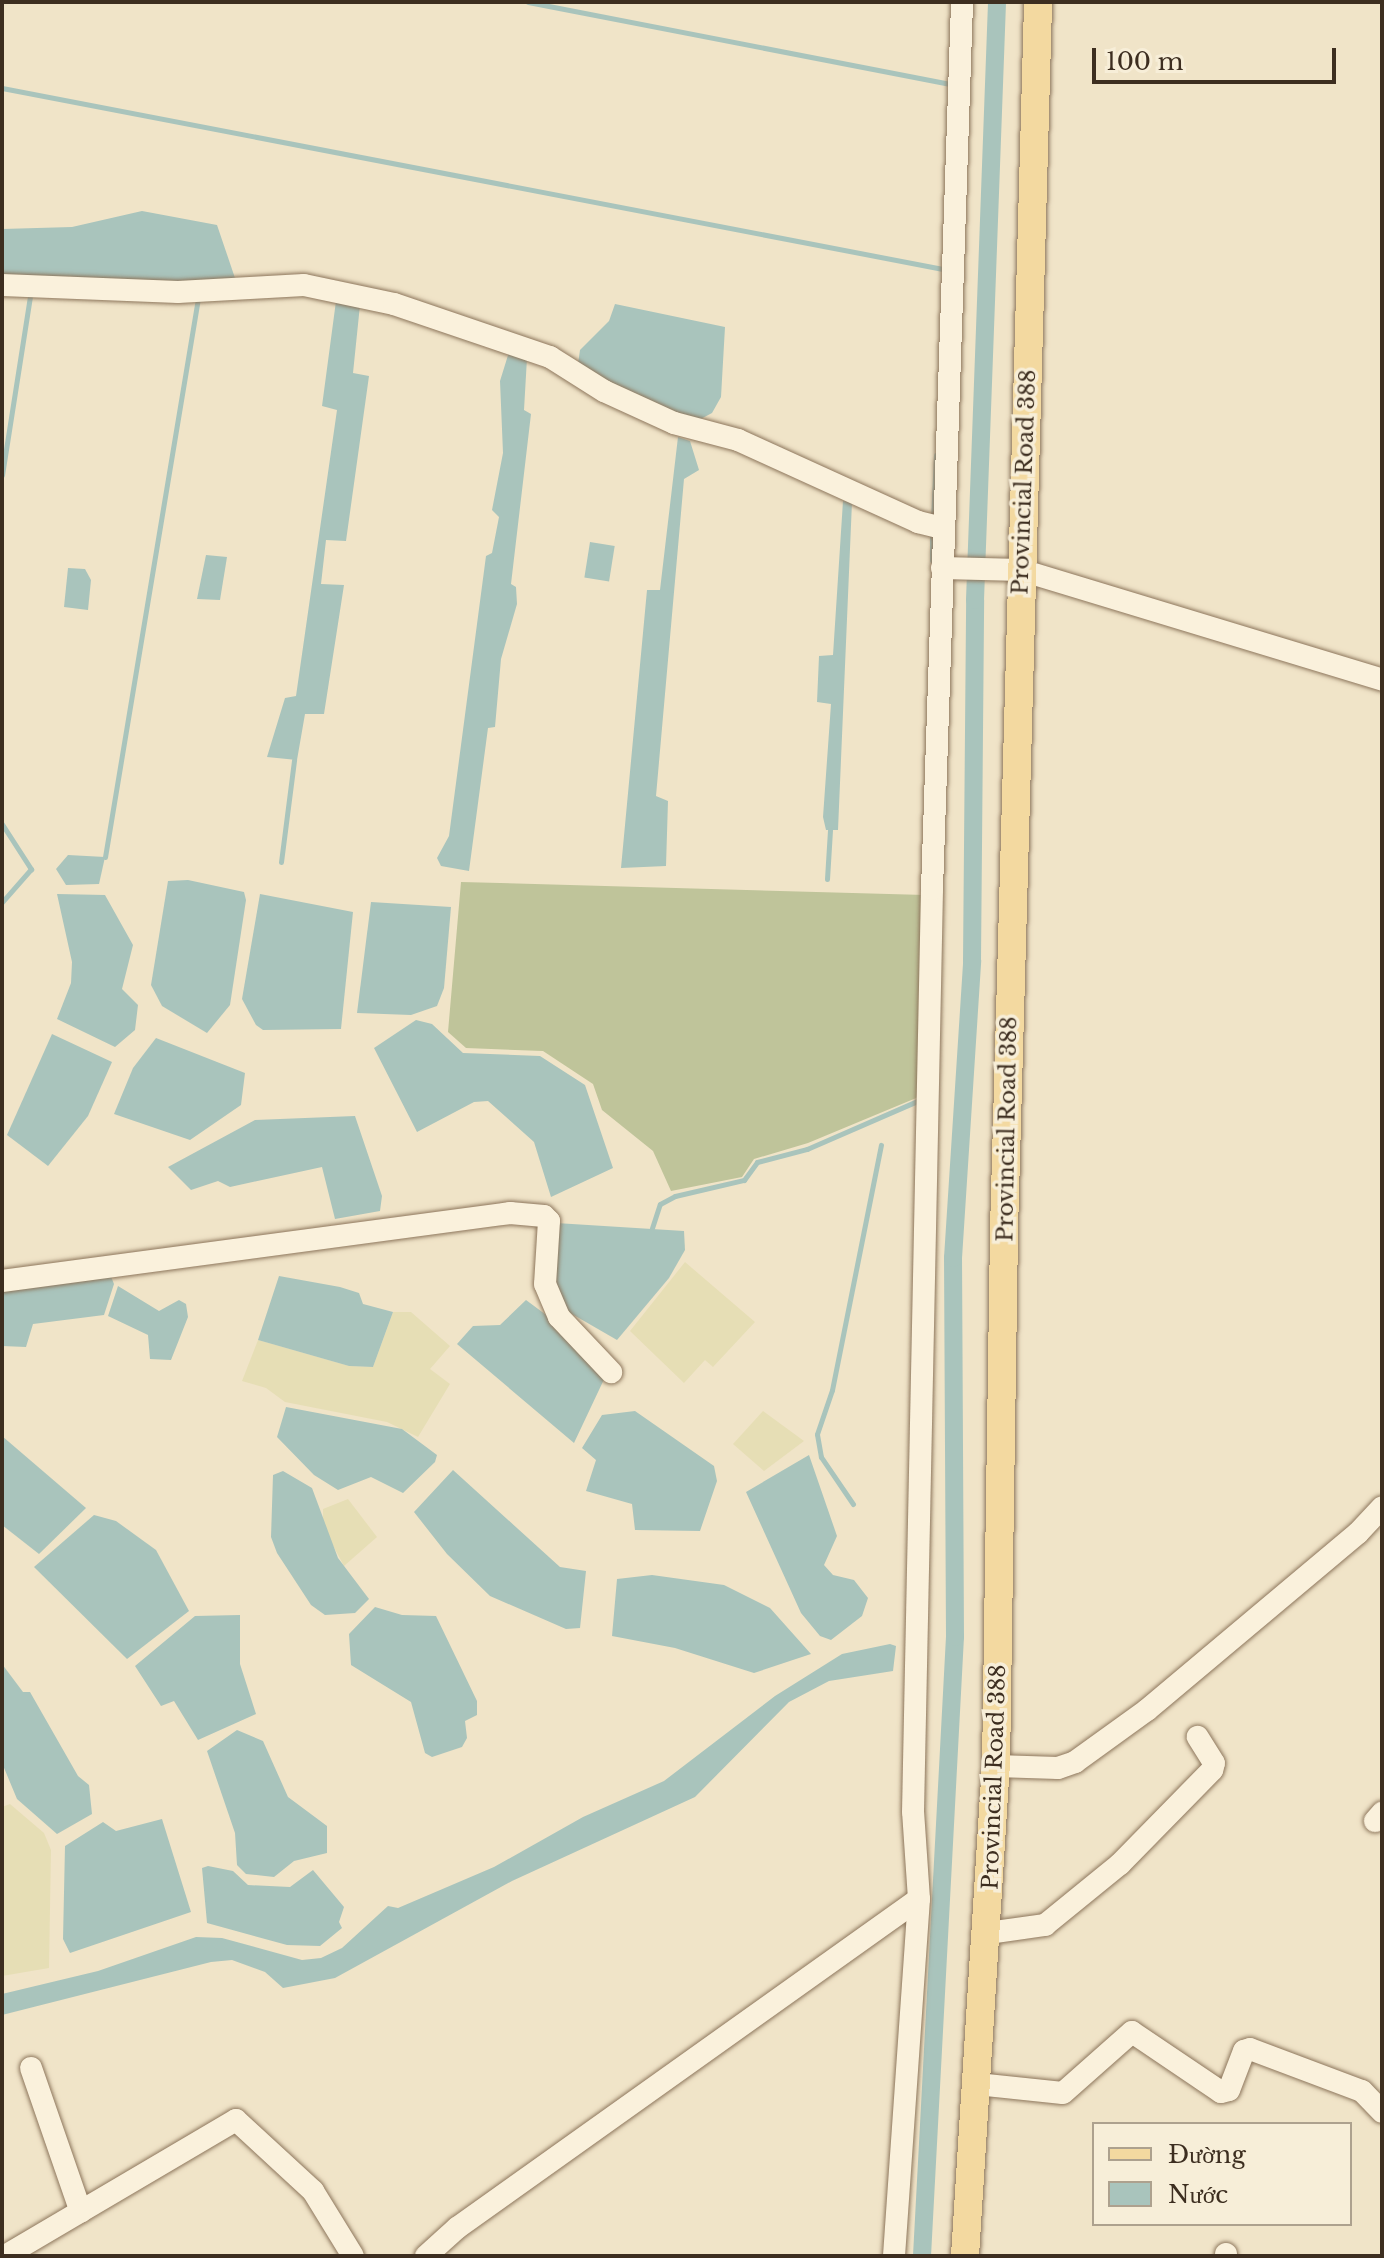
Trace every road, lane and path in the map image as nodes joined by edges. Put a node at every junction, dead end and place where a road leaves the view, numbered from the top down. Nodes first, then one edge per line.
1 (962, 2) edge
2 (1038, 2) edge
3 (2, 285) edge
4 (942, 528) junction
5 (944, 568) junction
6 (1017, 570) junction
7 (1382, 680) edge
8 (2, 1281) edge
9 (611, 1372) dead end
10 (1382, 1507) edge
11 (1198, 1737) dead end
12 (996, 1766) junction
13 (919, 1899) junction
14 (988, 1933) junction
15 (31, 2068) dead end
16 (977, 2084) junction
17 (1382, 2112) edge
18 (81, 2212) junction
19 (5, 2256) edge
20 (353, 2256) edge
21 (426, 2256) edge
22 (894, 2256) edge
23 (965, 2256) edge

1 - 4 street
2 - 6 main road, Provincial Road 388
3 - 4 street
4 - 5 street
5 - 6 street
5 - 13 street
6 - 7 street
6 - 12 main road, Provincial Road 388
8 - 9 street
10 - 12 street
11 - 14 street
12 - 14 main road, Provincial Road 388
13 - 21 street
13 - 22 street
14 - 16 main road, Provincial Road 388
15 - 18 street
16 - 17 street
16 - 23 main road, Provincial Road 388
18 - 19 street
18 - 20 street

